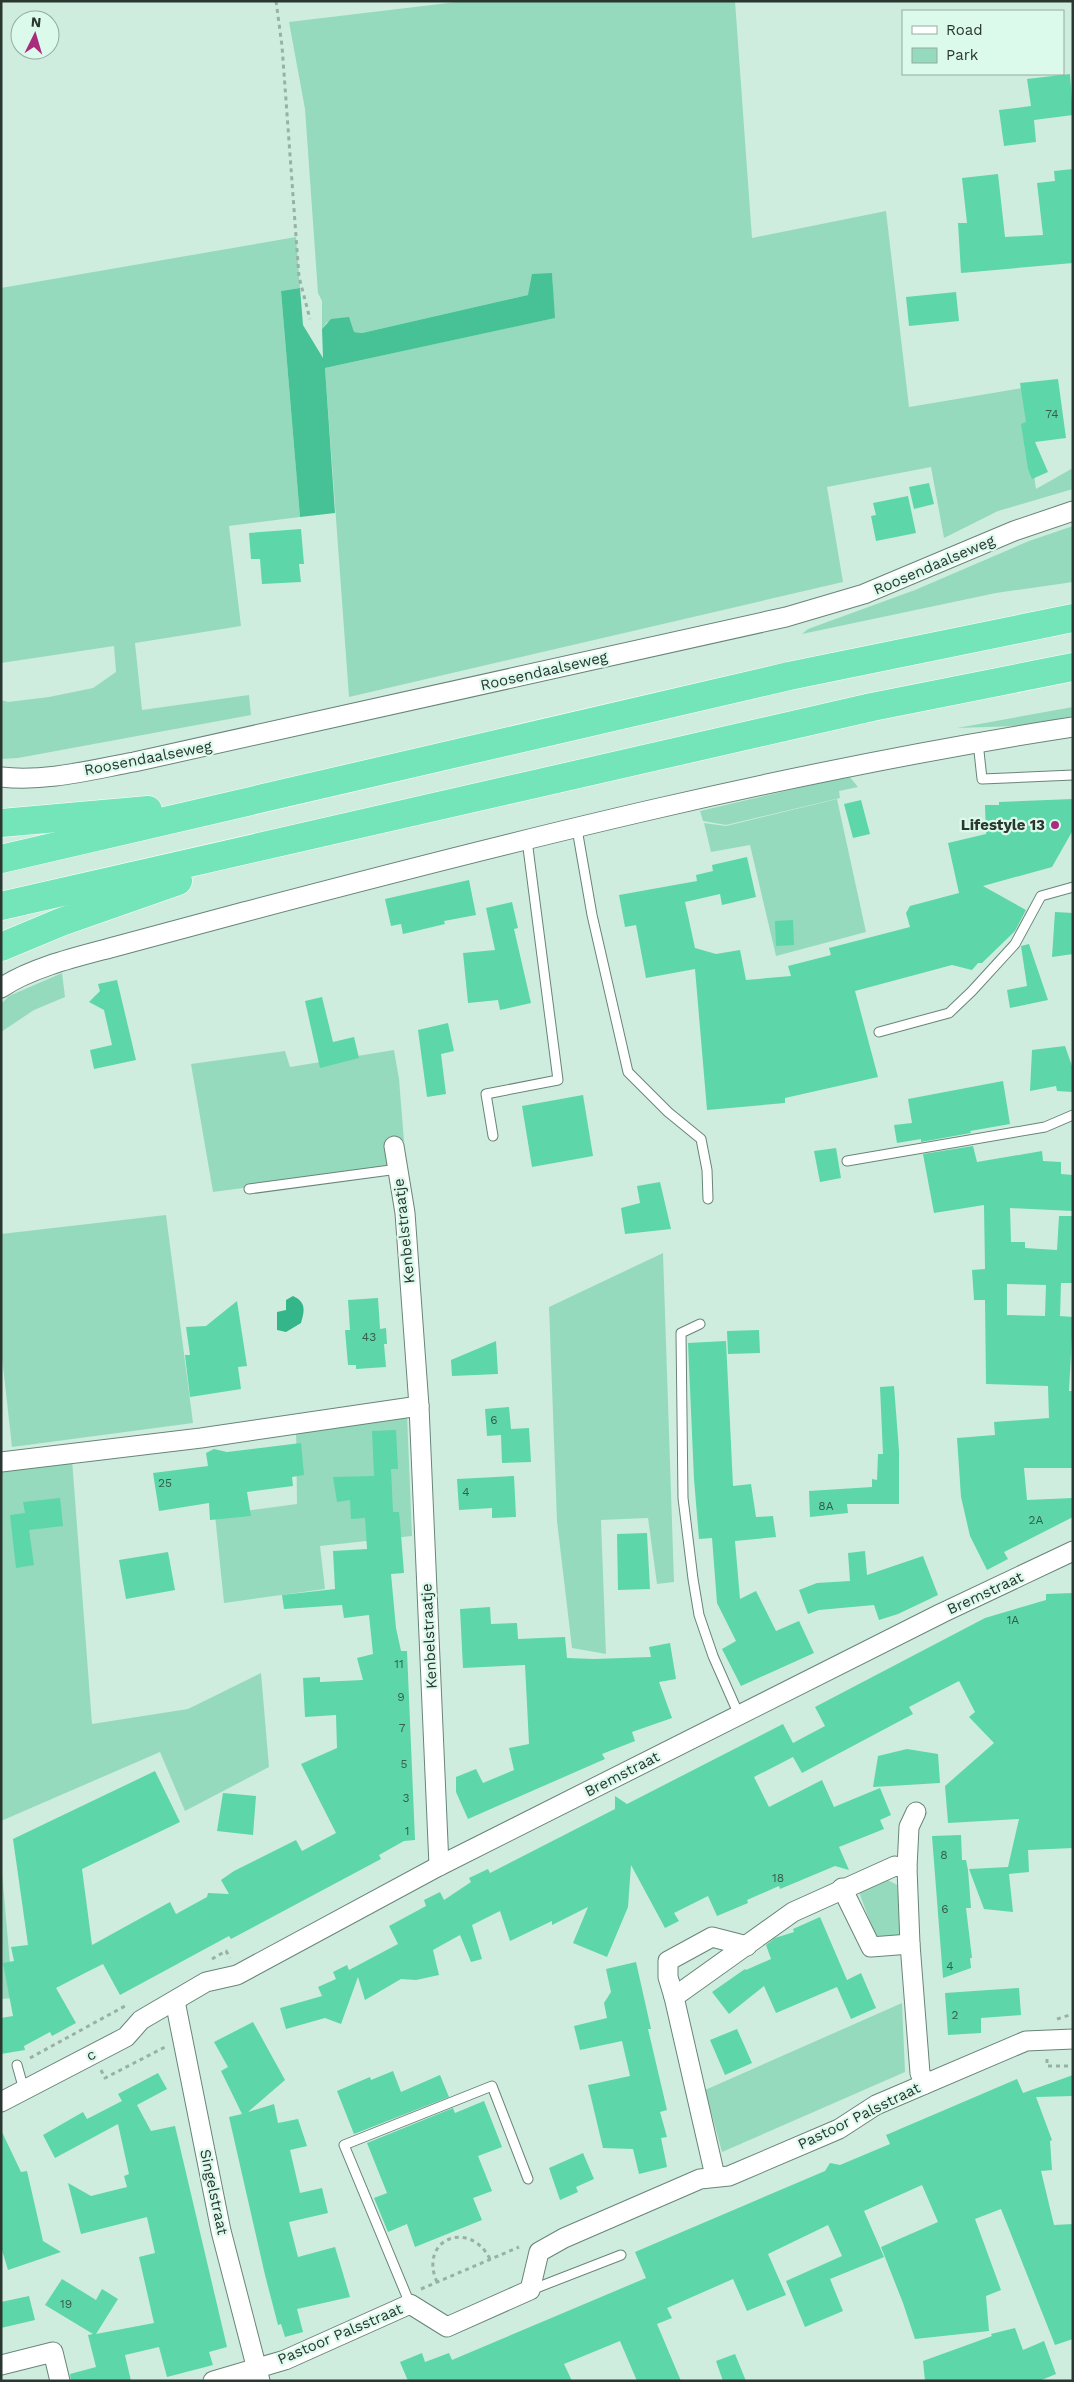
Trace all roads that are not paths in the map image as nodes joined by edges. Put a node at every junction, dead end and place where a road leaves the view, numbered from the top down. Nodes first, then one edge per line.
1 (1073, 511) edge
2 (1073, 618) edge
3 (1073, 667) edge
4 (1073, 727) edge
5 (978, 742) junction
6 (1073, 775) edge
7 (1, 777) edge
8 (254, 800) junction
9 (1, 824) edge
10 (577, 829) junction
11 (299, 838) junction
12 (527, 840) junction
13 (1, 858) edge
14 (1073, 887) edge
15 (1, 906) edge
16 (1, 947) edge
17 (1, 988) edge
18 (879, 1032) dead end
19 (1073, 1115) edge
20 (493, 1136) dead end
21 (394, 1146) dead end
22 (847, 1161) dead end
23 (398, 1169) junction
24 (249, 1189) dead end
25 (708, 1199) dead end
26 (700, 1324) dead end
27 (419, 1406) junction
28 (1, 1462) edge
29 (1073, 1551) edge
30 (739, 1715) junction
31 (916, 1812) dead end
32 (439, 1866) junction
33 (907, 1868) junction
34 (842, 1888) junction
35 (910, 1944) junction
36 (747, 1946) junction
37 (674, 1997) junction
38 (175, 2001) junction
39 (1073, 2039) edge
40 (18, 2065) dead end
41 (925, 2084) junction
42 (24, 2090) junction
43 (1, 2102) edge
44 (715, 2176) junction
45 (528, 2179) dead end
46 (620, 2255) dead end
47 (530, 2290) junction
48 (409, 2299) junction
49 (1, 2364) edge
50 (258, 2374) edge
51 (60, 2381) edge
52 (213, 2381) edge

1 - 7 street, Roosendaalseweg
2 - 8 highway
3 - 11 highway
4 - 5 street
5 - 6 lane
5 - 10 street
8 - 9 highway
8 - 13 highway
10 - 12 street
10 - 25 lane
11 - 15 highway
11 - 16 highway
12 - 17 street
12 - 20 lane
14 - 18 lane
19 - 22 lane
21 - 23 street, Kenbelstraatje
23 - 24 lane
23 - 27 street, Kenbelstraatje
26 - 30 lane
27 - 28 street
27 - 32 street, Kenbelstraatje
29 - 30 street, Bremstraat
30 - 32 street, Bremstraat
31 - 33 street
32 - 38 street, Bremstraat
33 - 34 street
33 - 35 street
34 - 35 street
34 - 36 street
35 - 41 street
36 - 37 street
36 - 37 street
37 - 44 street
38 - 42 street, c
38 - 50 street, Singelstraat
39 - 41 street, Pastoor Palsstraat
40 - 42 lane
41 - 44 street, Pastoor Palsstraat
42 - 43 street, c
44 - 47 street, Pastoor Palsstraat
45 - 48 lane
46 - 47 lane, Pastoor Palsstraat
47 - 48 street, Pastoor Palsstraat
48 - 50 street, Pastoor Palsstraat
49 - 51 street
50 - 52 street, Pastoor Palsstraat

